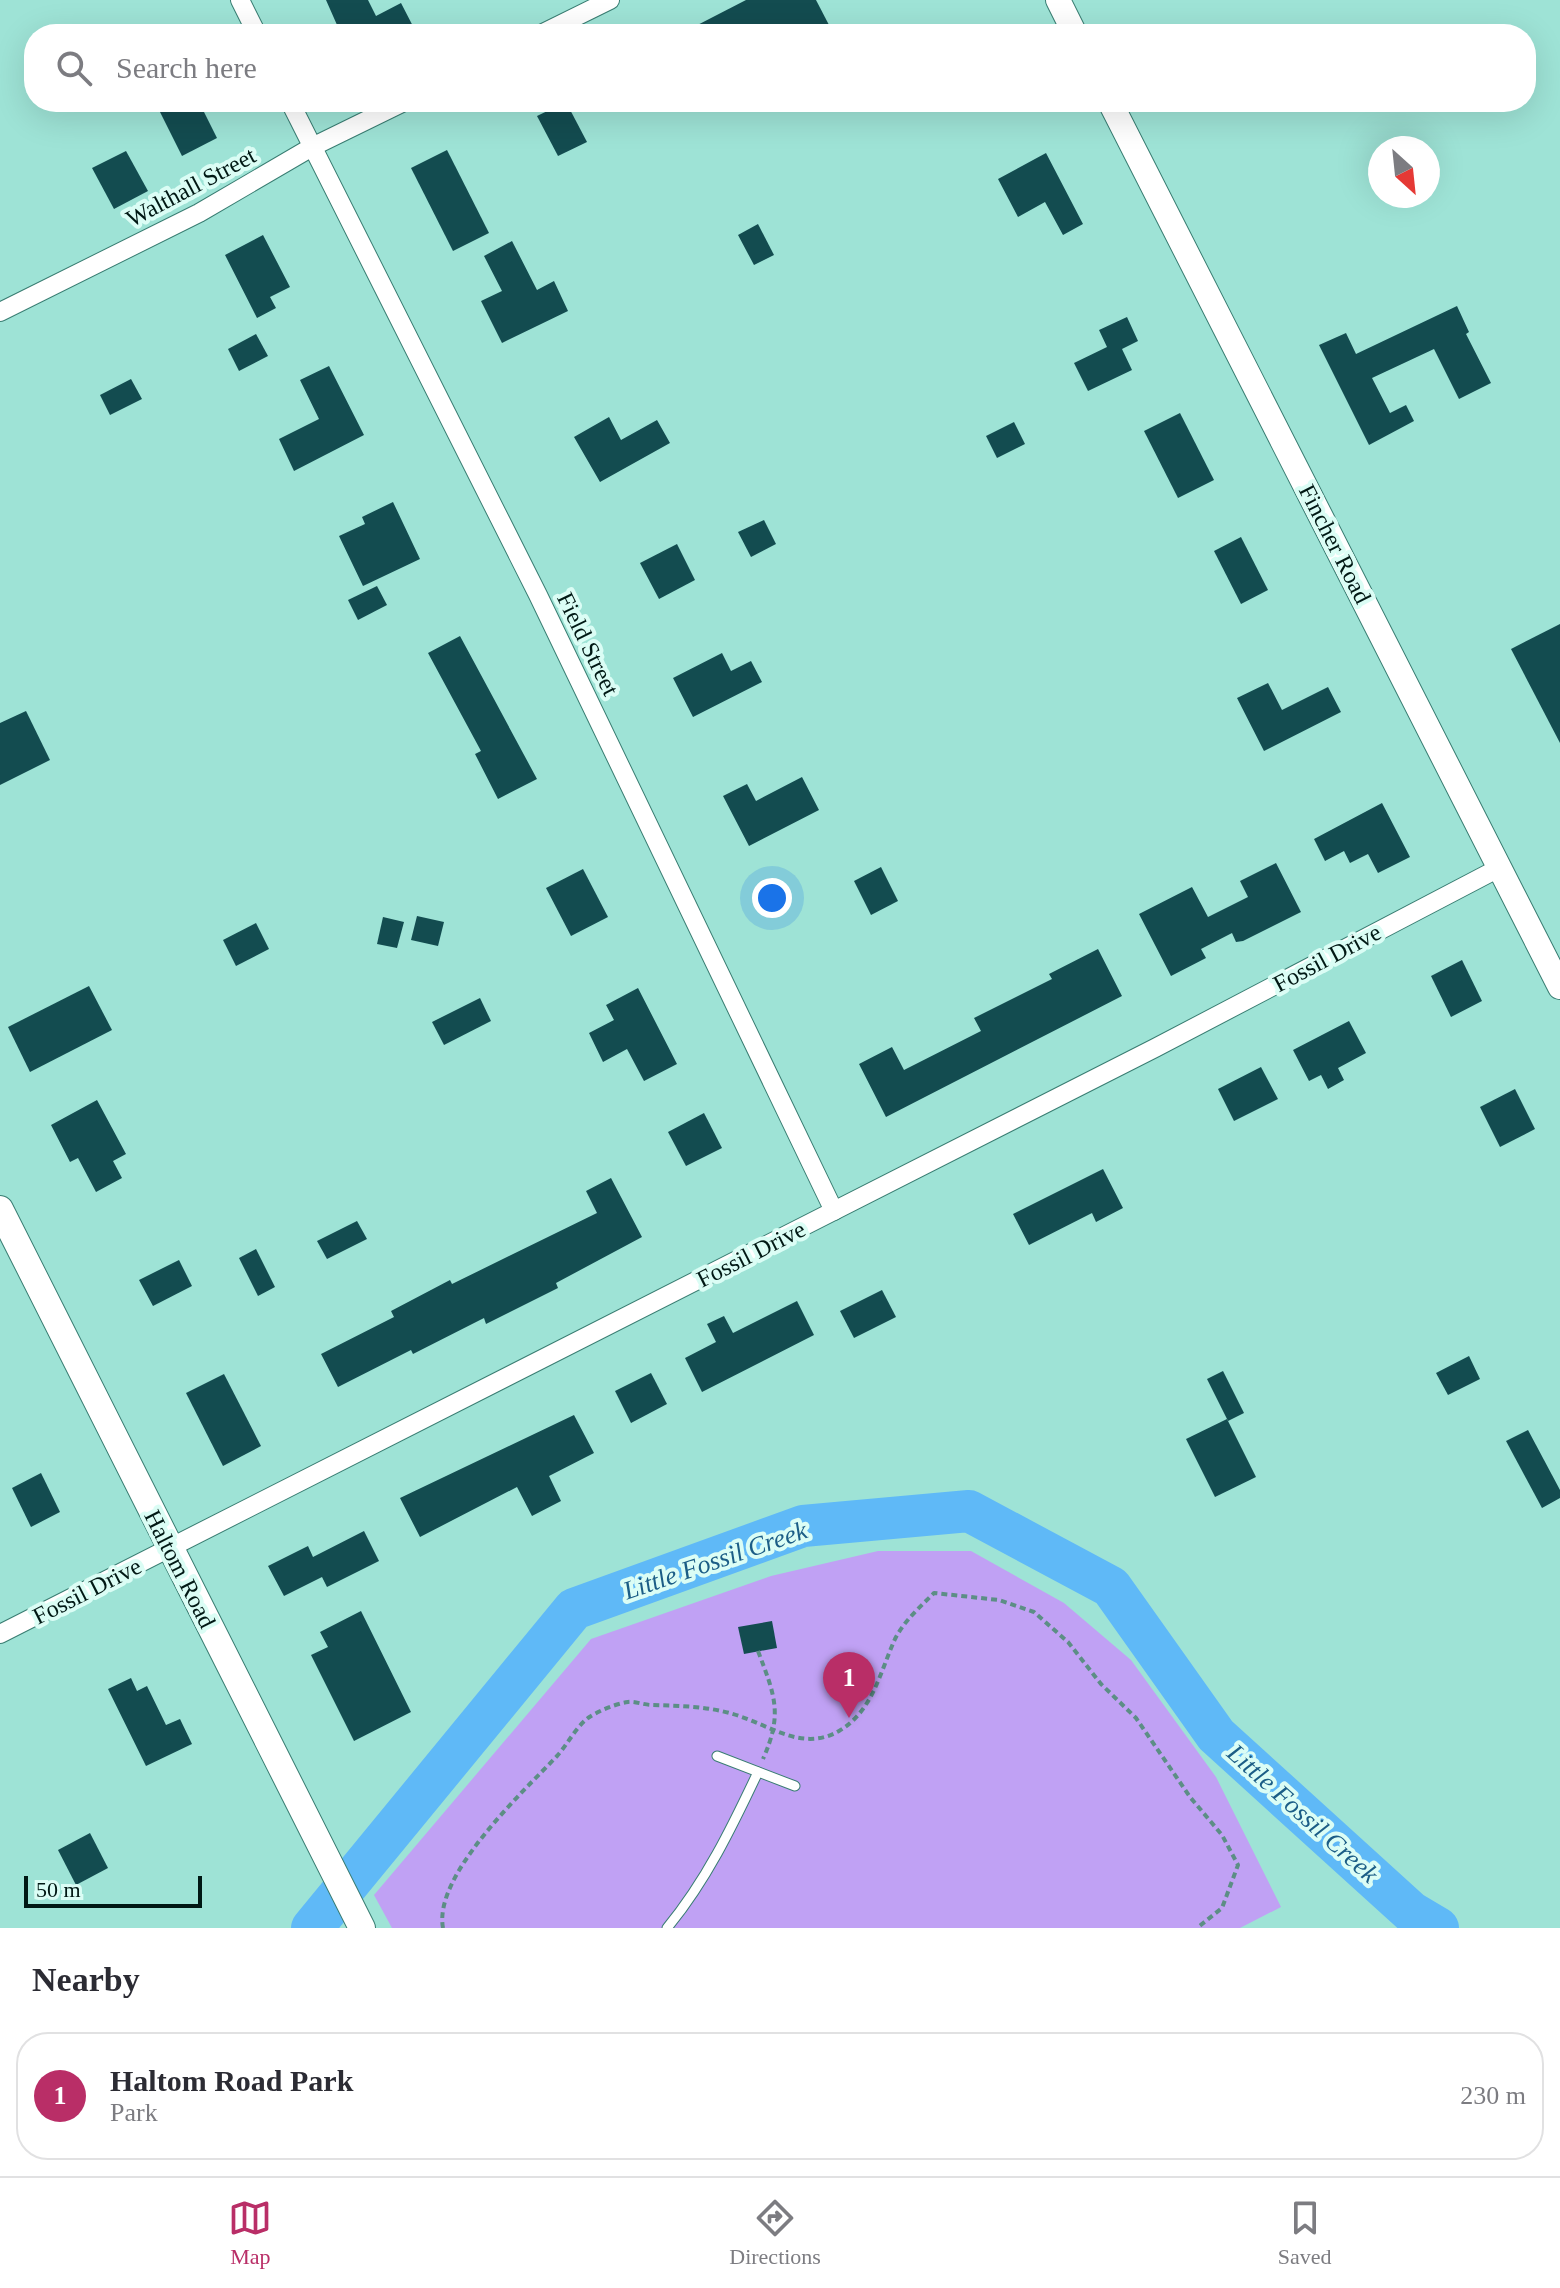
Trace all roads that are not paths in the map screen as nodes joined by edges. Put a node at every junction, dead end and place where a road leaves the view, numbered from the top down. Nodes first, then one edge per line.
1 (240, 0) edge
2 (610, 0) edge
3 (1058, 0) edge
4 (252, 24) edge
5 (561, 24) edge
6 (1070, 24) edge
7 (295, 112) edge
8 (384, 112) edge
9 (1115, 112) edge
10 (312, 147) junction
11 (0, 312) edge
12 (1499, 868) junction
13 (1552, 953) edge
14 (1560, 987) edge
15 (0, 1209) edge
16 (834, 1211) junction
17 (170, 1549) junction
18 (0, 1634) edge
19 (717, 1756) dead end
20 (758, 1772) junction
21 (795, 1786) dead end
22 (362, 1928) edge
23 (667, 1928) edge

1 - 4 street
2 - 5 street
3 - 6 street
7 - 10 street, Field Street
8 - 10 street, Walthall Street
9 - 12 street, Fincher Road
10 - 11 street, Walthall Street
10 - 16 street, Field Street
12 - 13 street, Fincher Road
12 - 16 street, Fossil Drive
13 - 14 street, Fincher Road
15 - 17 main road, Haltom Road
16 - 17 street, Fossil Drive
17 - 18 street, Fossil Drive
17 - 22 main road, Haltom Road
19 - 20 lane
20 - 21 lane
20 - 23 lane

